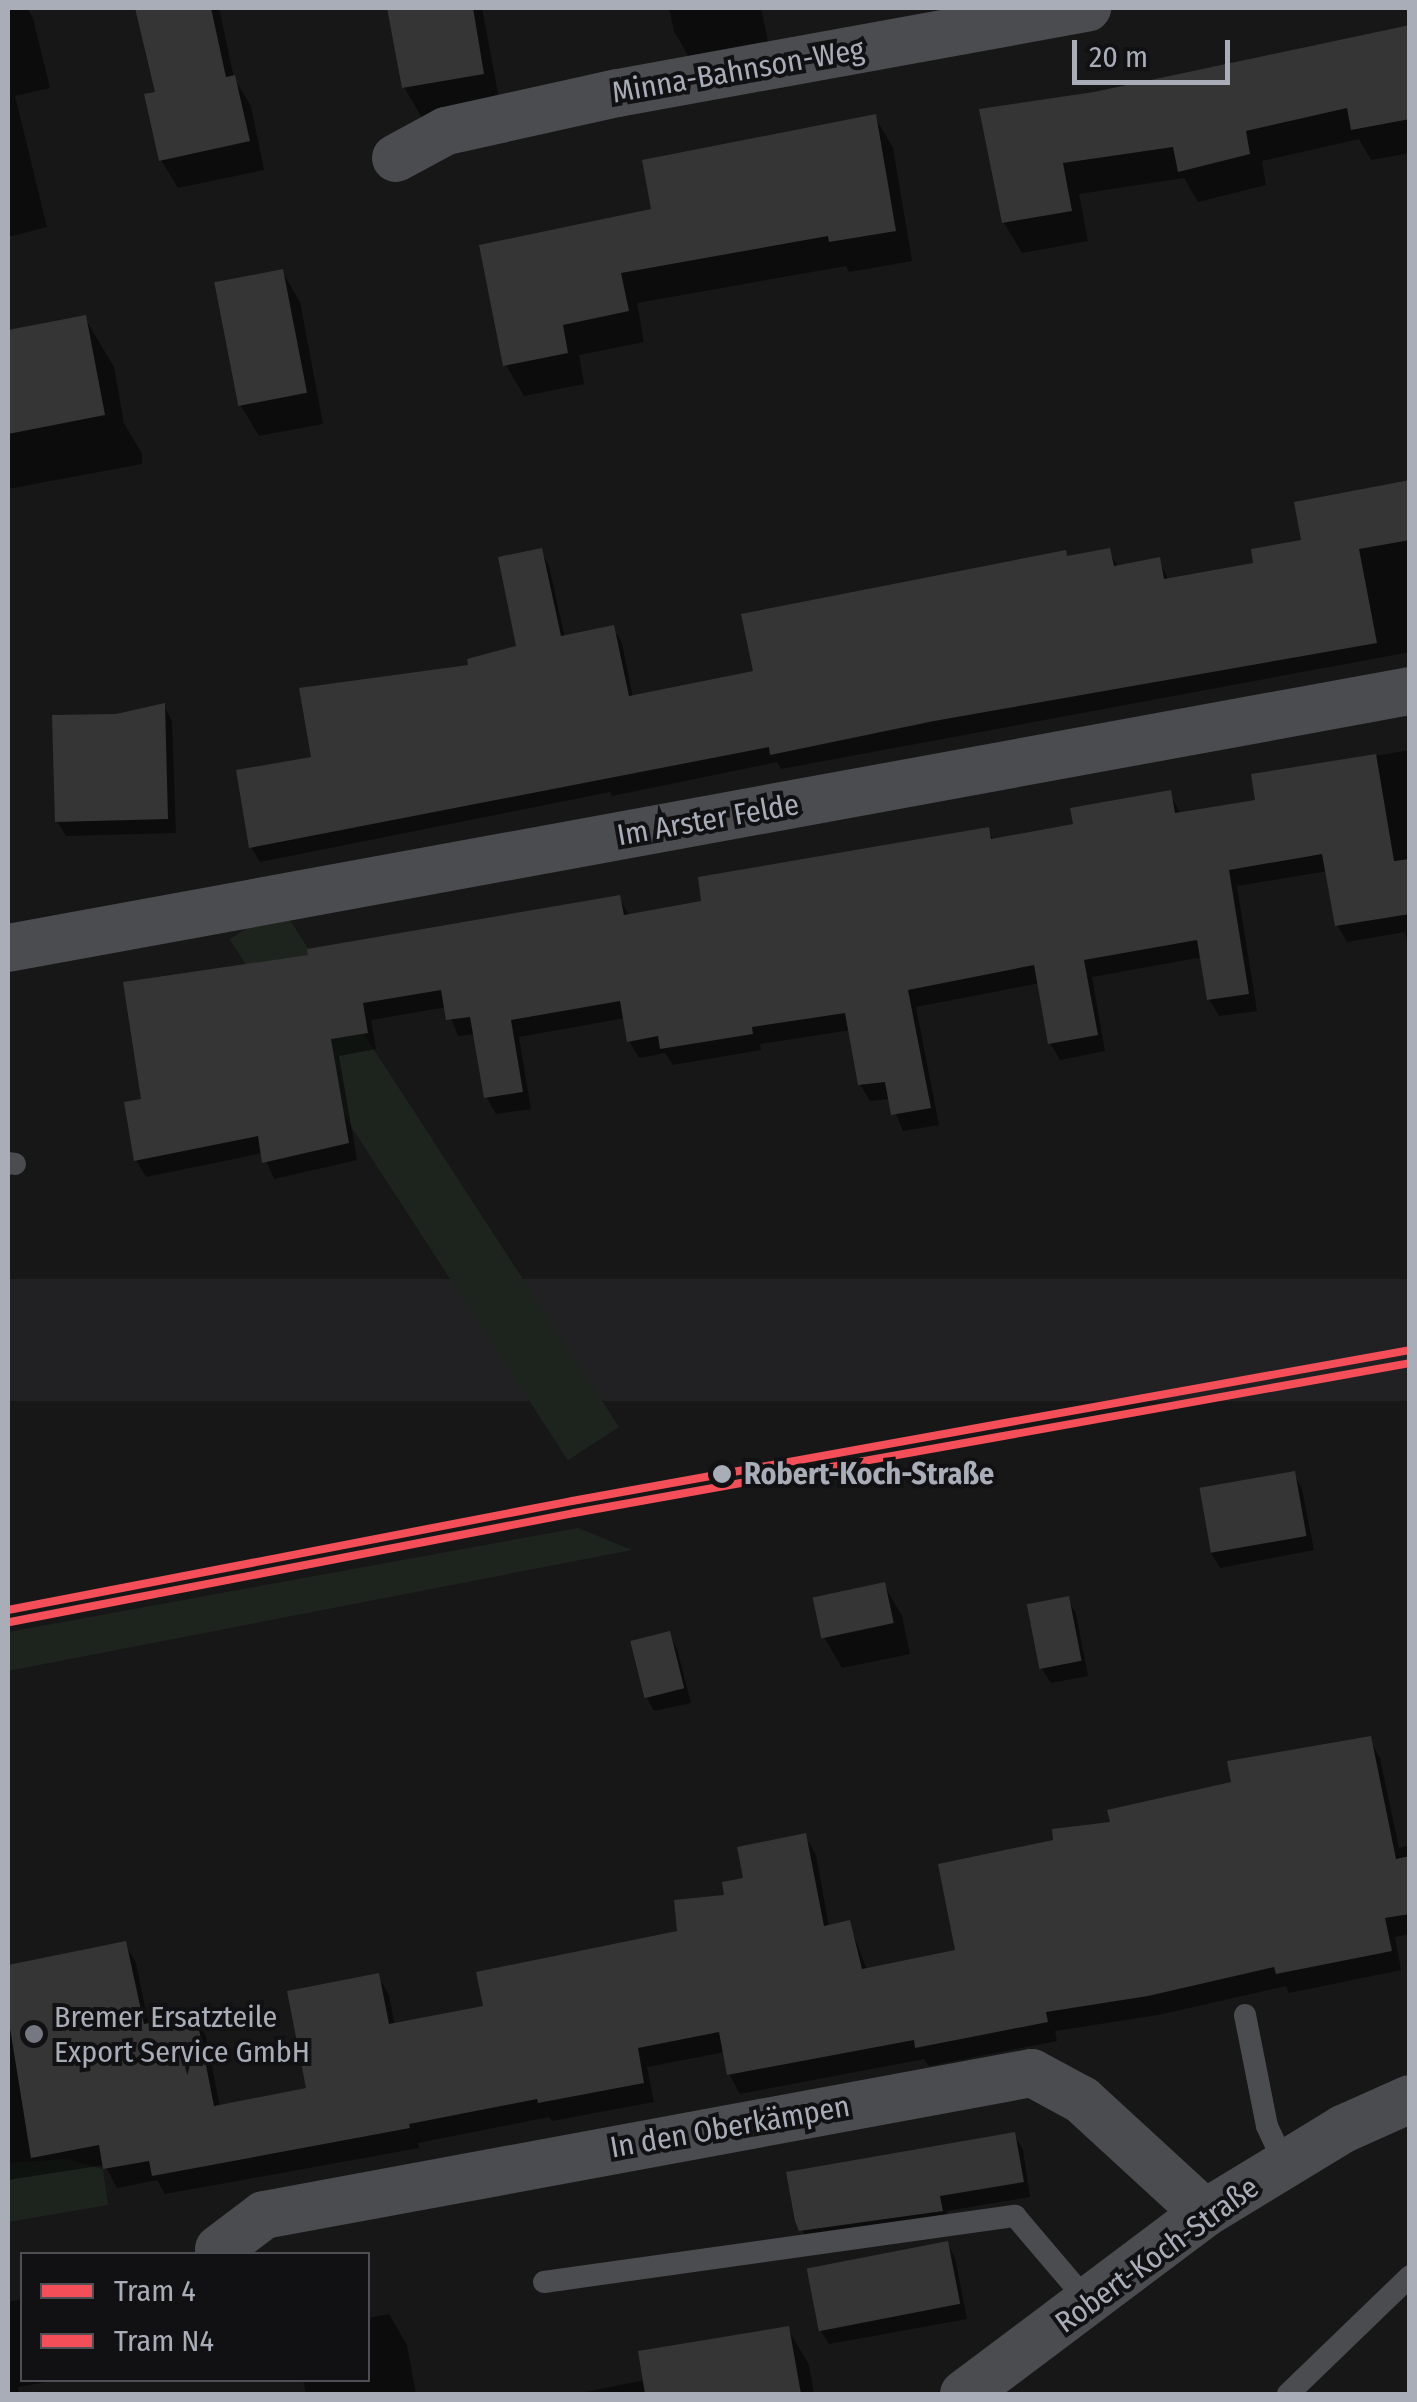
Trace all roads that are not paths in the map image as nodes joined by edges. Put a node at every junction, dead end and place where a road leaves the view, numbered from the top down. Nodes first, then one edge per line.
1 (1057, 10) edge
2 (396, 158) dead end
3 (1410, 692) edge
4 (8, 948) edge
5 (1246, 2015) dead end
6 (1410, 2100) edge
7 (1284, 2165) junction
8 (1205, 2213) junction
9 (219, 2248) dead end
10 (1410, 2276) edge
11 (544, 2282) dead end
12 (1089, 2303) junction
13 (964, 2394) edge
14 (1288, 2394) edge

1 - 2 street, Minna-Bahnson-Weg
3 - 4 street, Im Arster Felde
5 - 7 lane
6 - 7 street, Robert-Koch-Straße
7 - 8 street, Robert-Koch-Straße
8 - 9 street, In den Oberkämpen
8 - 12 street, Robert-Koch-Straße
10 - 14 lane
11 - 12 lane
12 - 13 street, Robert-Koch-Straße

